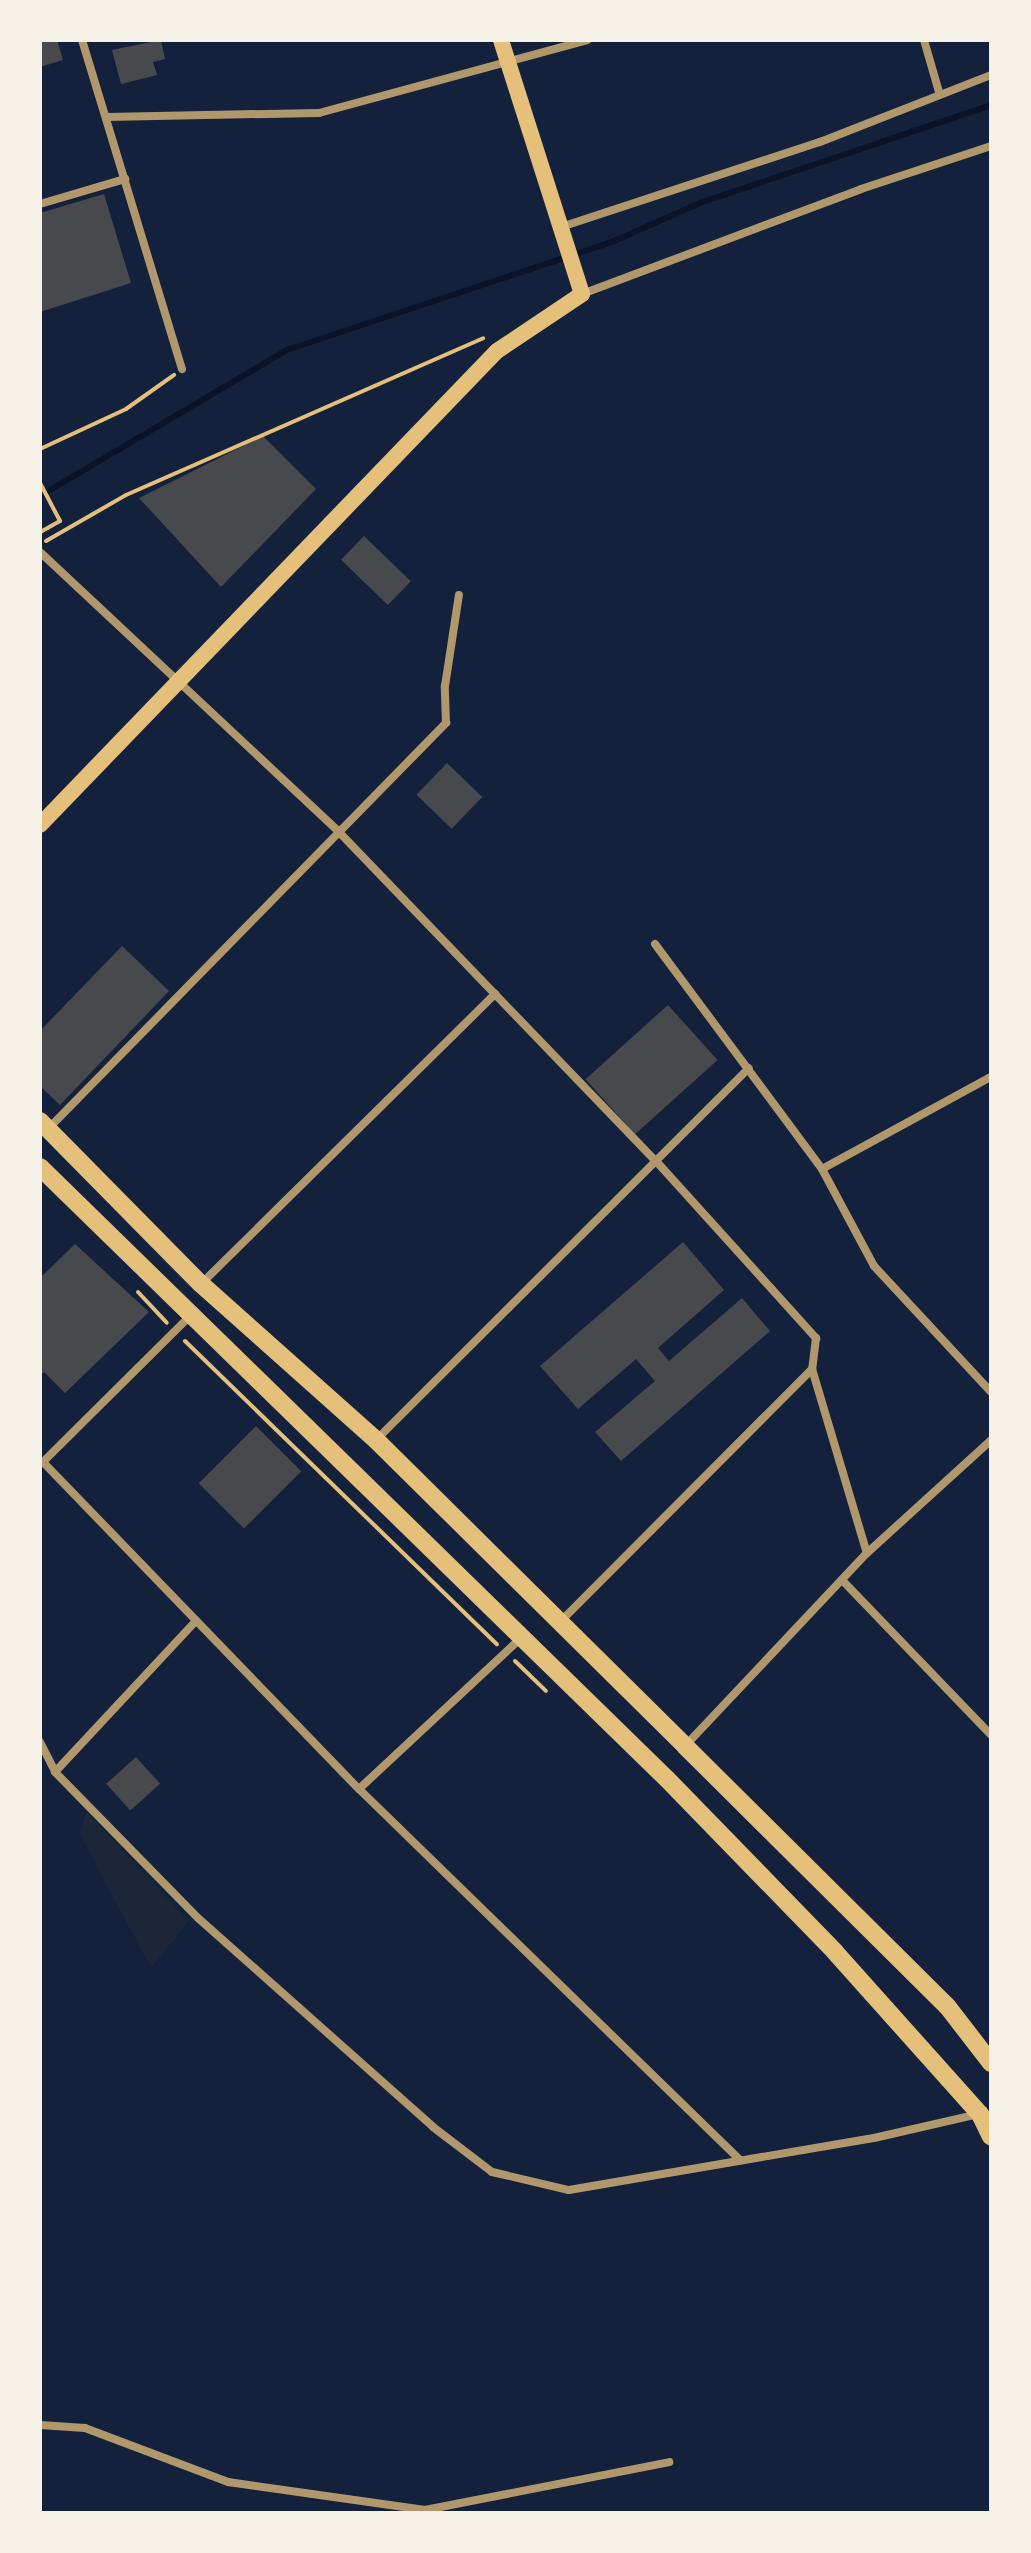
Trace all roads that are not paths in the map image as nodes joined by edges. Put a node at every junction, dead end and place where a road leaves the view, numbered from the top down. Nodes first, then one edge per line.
1 (82, 40) edge
2 (501, 40) edge
3 (587, 40) edge
4 (924, 40) edge
5 (509, 65) junction
6 (991, 75) edge
7 (939, 92) junction
8 (106, 117) junction
9 (991, 146) edge
10 (125, 179) junction
11 (40, 204) edge
12 (563, 232) junction
13 (582, 292) junction
14 (182, 369) road end
15 (40, 552) edge
16 (459, 595) dead end
17 (176, 684) junction
18 (40, 825) edge
19 (338, 831) junction
20 (655, 944) dead end
21 (495, 994) junction
22 (749, 1068) junction
23 (991, 1077) edge
24 (44, 1125) edge
25 (656, 1161) junction
26 (40, 1167) edge
27 (822, 1169) junction
28 (201, 1284) junction
29 (192, 1315) junction
30 (812, 1369) junction
31 (991, 1392) edge
32 (376, 1440) junction
33 (991, 1440) edge
34 (867, 1553) junction
35 (842, 1580) junction
36 (196, 1621) junction
37 (560, 1622) junction
38 (525, 1635) junction
39 (991, 1735) edge
40 (40, 1742) edge
41 (685, 1746) junction
42 (55, 1772) junction
43 (359, 1789) junction
44 (991, 2063) edge
45 (980, 2114) junction
46 (991, 2137) edge
47 (740, 2160) junction
48 (40, 2425) edge
49 (669, 2462) dead end
50 (474, 2503) junction
51 (470, 2513) edge

1 - 8 street
2 - 5 main road
3 - 5 street
4 - 7 street
5 - 8 street
5 - 12 main road
6 - 7 street
7 - 12 street
8 - 10 street
9 - 13 street
10 - 11 street
10 - 14 street
12 - 13 main road
13 - 17 main road
15 - 17 street
16 - 19 street
17 - 18 main road
17 - 19 street
19 - 21 street
19 - 24 street
20 - 22 street
21 - 25 street
21 - 28 street
22 - 25 street
22 - 27 street
23 - 27 street
24 - 28 main road
25 - 30 street
25 - 32 street
26 - 29 main road
27 - 31 street
28 - 32 main road
29 - 36 street
29 - 38 main road
30 - 34 street
30 - 37 street
32 - 37 main road
33 - 34 street
34 - 35 street
35 - 39 street
35 - 41 street
36 - 42 street
36 - 43 street
37 - 41 main road
38 - 43 street
38 - 45 main road
40 - 42 street
41 - 44 main road
42 - 47 street
43 - 47 street
45 - 46 main road
45 - 47 street
48 - 50 street
49 - 50 street
50 - 51 street

